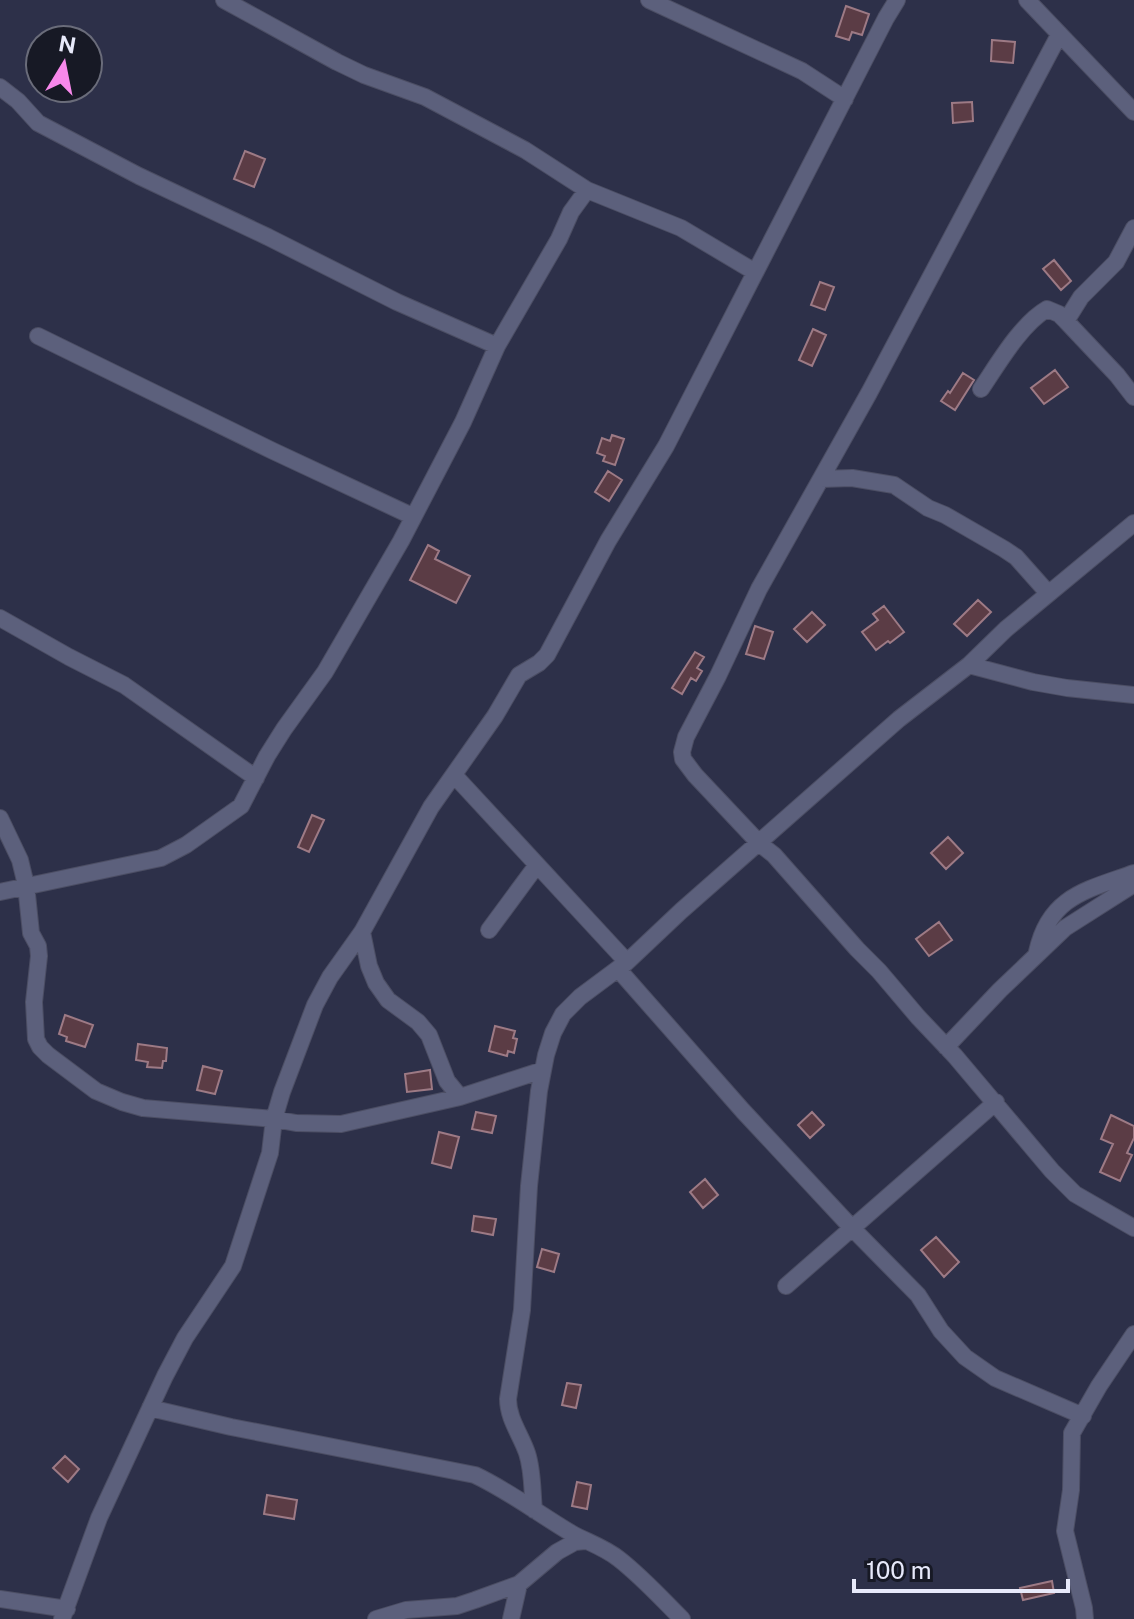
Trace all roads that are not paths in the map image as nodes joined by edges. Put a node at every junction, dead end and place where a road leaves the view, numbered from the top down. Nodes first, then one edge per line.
1 (224, 0) edge
2 (649, 0) edge
3 (897, 0) edge
4 (1027, 0) edge
5 (1059, 35) junction
6 (0, 87) edge
7 (845, 99) junction
8 (1134, 112) edge
9 (587, 190) junction
10 (1134, 228) edge
11 (755, 272) junction
12 (1066, 321) junction
13 (38, 336) dead end
14 (497, 346) junction
15 (981, 389) dead end
16 (1134, 397) edge
17 (835, 455) junction
18 (852, 478) junction
19 (821, 479) junction
20 (412, 516) junction
21 (1134, 523) edge
22 (1048, 593) junction
23 (0, 618) edge
24 (969, 665) junction
25 (1134, 695) edge
26 (454, 775) junction
27 (256, 778) junction
28 (0, 818) edge
29 (760, 844) junction
30 (537, 865) junction
31 (1134, 873) edge
32 (1134, 884) edge
33 (26, 885) junction
34 (0, 892) edge
35 (489, 930) dead end
36 (362, 932) junction
37 (1037, 955) junction
38 (622, 966) junction
39 (946, 1047) junction
40 (543, 1070) junction
41 (460, 1097) junction
42 (996, 1102) junction
43 (274, 1119) junction
44 (852, 1228) junction
45 (1134, 1228) edge
46 (786, 1286) dead end
47 (1134, 1334) edge
48 (150, 1408) junction
49 (1083, 1416) junction
50 (534, 1510) junction
51 (585, 1541) junction
52 (519, 1584) junction
53 (0, 1599) edge
54 (65, 1614) edge
55 (376, 1619) edge
56 (511, 1619) edge
57 (682, 1619) edge
58 (1085, 1619) edge

1 - 9 street
2 - 7 street
3 - 7 street
4 - 5 street
5 - 8 street
5 - 17 street
6 - 14 street
7 - 11 street
9 - 11 street
9 - 14 street
10 - 12 street
11 - 26 street
12 - 15 street
12 - 16 street
13 - 20 street
14 - 20 street
17 - 18 street
17 - 19 street
18 - 19 street
18 - 22 street
19 - 29 street
20 - 27 street
21 - 22 street
22 - 24 street
23 - 27 street
24 - 25 street
24 - 29 street
26 - 30 street
26 - 36 street
27 - 33 street
28 - 33 street
29 - 38 street
29 - 39 street
30 - 35 street
30 - 38 street
31 - 37 street
32 - 37 street
33 - 34 street
33 - 43 street
36 - 41 street
36 - 43 street
37 - 39 street
38 - 40 street
38 - 44 street
39 - 42 street
40 - 41 street
40 - 50 street
41 - 43 street
42 - 44 street
42 - 45 street
43 - 48 street
44 - 46 street
44 - 49 street
47 - 49 street
48 - 50 street
48 - 54 street
49 - 58 street
50 - 51 street
51 - 52 street
51 - 57 street
52 - 55 street
52 - 56 street
53 - 54 street

